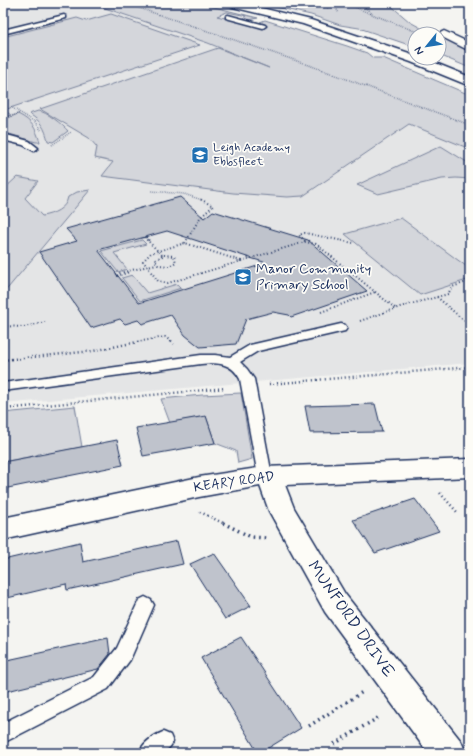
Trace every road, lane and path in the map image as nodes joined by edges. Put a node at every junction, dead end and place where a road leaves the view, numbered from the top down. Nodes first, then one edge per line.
1 (124, 3) edge
2 (228, 3) edge
3 (344, 3) edge
4 (361, 3) edge
5 (274, 14) junction
6 (371, 15) junction
7 (64, 17) dead end
8 (228, 17) dead end
9 (251, 23) junction
10 (262, 26) dead end
11 (407, 28) edge
12 (3, 32) edge
13 (447, 36) edge
14 (469, 47) edge
15 (470, 82) edge
16 (20, 113) dead end
17 (6, 118) dead end
18 (470, 125) edge
19 (71, 132) dead end
20 (3, 137) edge
21 (34, 148) dead end
22 (47, 148) dead end
23 (151, 191) dead end
24 (145, 237) dead end
25 (306, 242) junction
26 (185, 243) junction
27 (353, 243) dead end
28 (158, 251) junction
29 (162, 256) junction
30 (241, 261) junction
31 (156, 264) junction
32 (147, 266) junction
33 (117, 275) dead end
34 (470, 281) edge
35 (375, 292) junction
36 (437, 297) junction
37 (395, 308) junction
38 (319, 312) dead end
39 (45, 322) dead end
40 (3, 326) edge
41 (470, 326) edge
42 (342, 328) joint
43 (179, 349) dead end
44 (3, 360) edge
45 (231, 362) junction
46 (3, 387) edge
47 (470, 468) edge
48 (268, 476) junction
49 (437, 489) dead end
50 (195, 510) dead end
51 (457, 512) dead end
52 (3, 529) edge
53 (271, 540) dead end
54 (146, 605) dead end
55 (368, 689) dead end
56 (385, 722) dead end
57 (309, 726) dead end
58 (3, 733) edge
59 (334, 744) dead end
60 (449, 753) edge

1 - 18 path
2 - 5 street
3 - 6 path
4 - 6 path
5 - 9 lane
5 - 15 street
6 - 11 path
7 - 12 lane
8 - 9 lane
9 - 10 lane
13 - 14 street
16 - 17 path
19 - 22 path
20 - 21 lane
23 - 26 path
24 - 28 path
25 - 27 path
25 - 30 path
25 - 35 path
26 - 28 path
26 - 30 path
28 - 29 path
28 - 32 path
29 - 31 path
29 - 31 path
30 - 32 path
31 - 32 path
32 - 33 path
34 - 36 path
35 - 37 path
35 - 38 path
36 - 37 path
36 - 41 path
37 - 42 path
39 - 40 path
42 - 45 lane
43 - 44 path
45 - 46 lane
45 - 48 lane
47 - 48 street, KEARY ROAD
48 - 52 street, KEARY ROAD
48 - 60 street, MUNFORD DRIVE
49 - 51 path
50 - 53 path
54 - 58 lane
55 - 57 path
56 - 59 path

